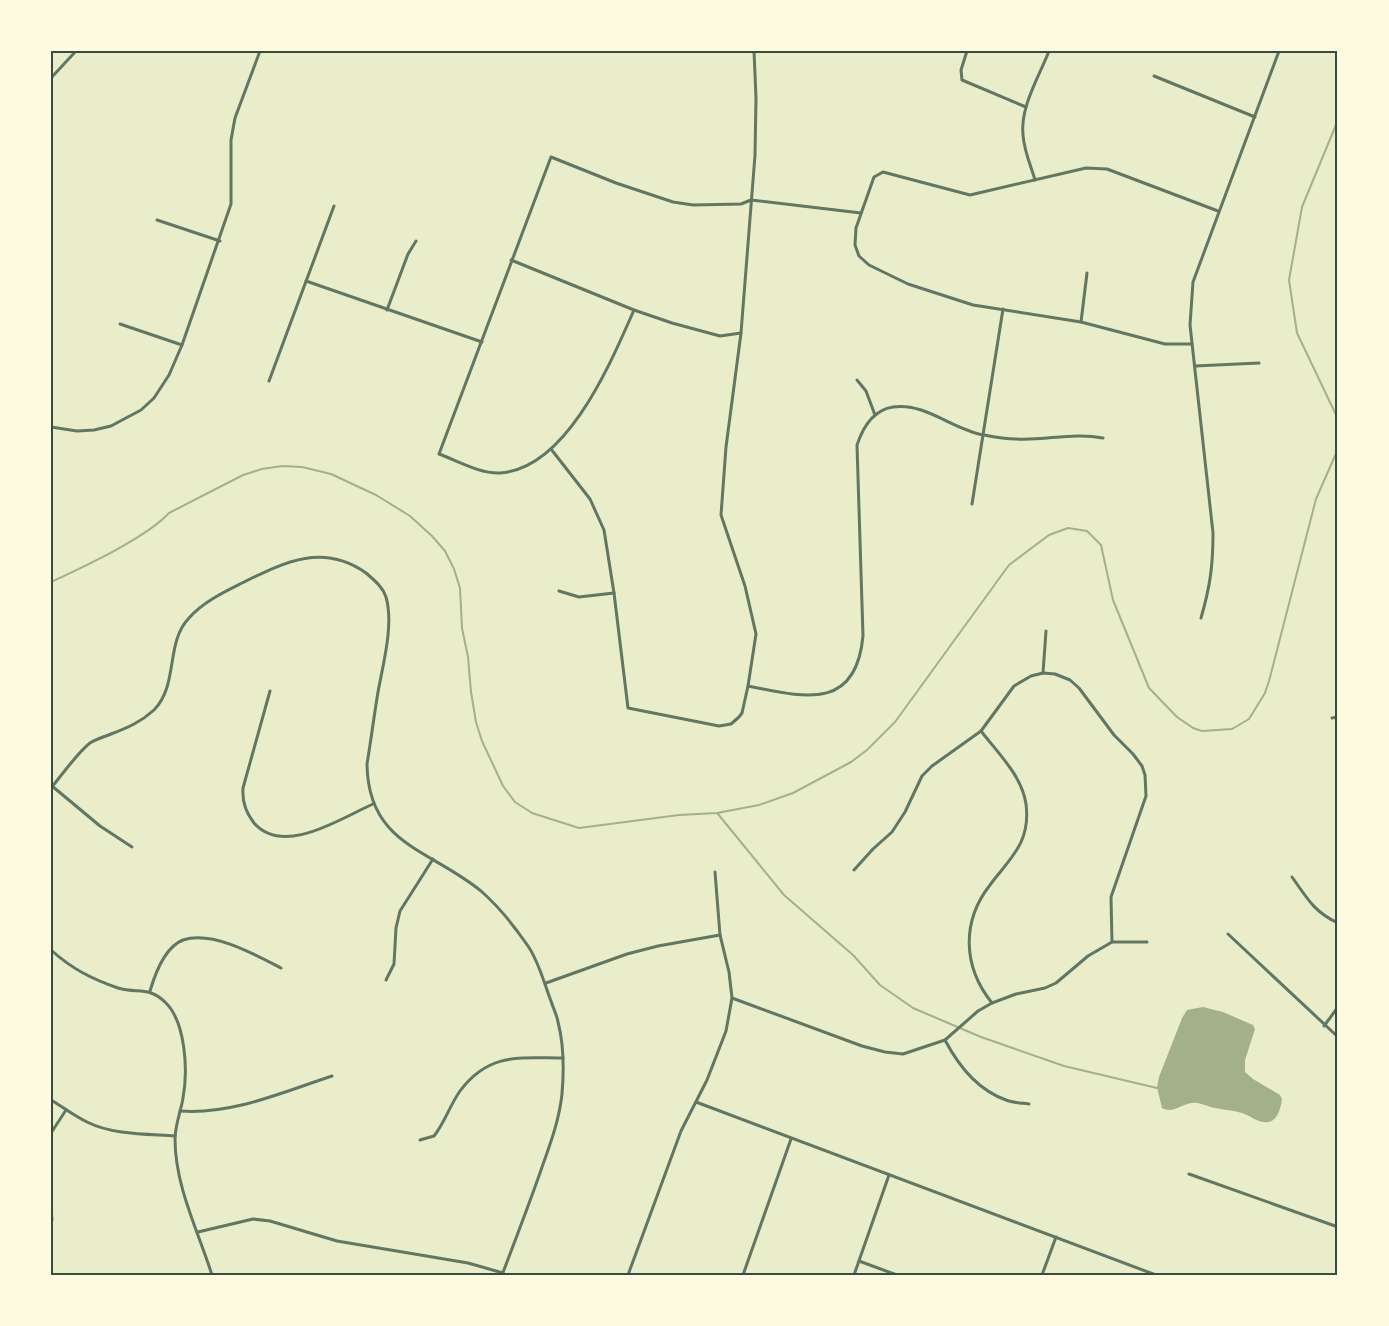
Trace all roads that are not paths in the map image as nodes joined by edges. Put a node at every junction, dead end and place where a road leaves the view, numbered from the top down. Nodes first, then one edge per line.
1 (76, 51) edge
2 (260, 51) edge
3 (754, 51) edge
4 (967, 51) edge
5 (1049, 51) edge
6 (1279, 51) edge
7 (1154, 76) dead end
8 (51, 78) edge
9 (1026, 107) junction
10 (1255, 117) junction
11 (1035, 181) junction
12 (751, 200) junction
13 (334, 206) dead end
14 (1218, 211) junction
15 (861, 213) junction
16 (158, 220) dead end
17 (220, 241) junction
18 (416, 241) dead end
19 (511, 260) junction
20 (1087, 273) dead end
21 (306, 281) junction
22 (1003, 309) junction
23 (387, 310) junction
24 (634, 310) junction
25 (1081, 322) junction
26 (120, 324) dead end
27 (741, 333) junction
28 (482, 342) junction
29 (1191, 344) junction
30 (182, 345) junction
31 (1259, 363) dead end
32 (1195, 366) junction
33 (857, 380) dead end
34 (269, 381) dead end
35 (875, 415) junction
36 (51, 426) edge
37 (983, 435) junction
38 (1102, 438) dead end
39 (551, 449) junction
40 (972, 504) dead end
41 (559, 591) dead end
42 (614, 593) junction
43 (1201, 618) dead end
44 (1046, 631) dead end
45 (1043, 673) junction
46 (748, 687) junction
47 (270, 691) dead end
48 (1338, 717) edge
49 (1332, 718) dead end
50 (981, 731) junction
51 (52, 787) edge
52 (373, 804) junction
53 (132, 847) dead end
54 (433, 859) junction
55 (854, 870) dead end
56 (715, 872) dead end
57 (1292, 877) dead end
58 (1338, 923) edge
59 (1228, 934) dead end
60 (720, 936) junction
61 (1112, 942) junction
62 (1147, 942) dead end
63 (51, 950) edge
64 (281, 968) dead end
65 (386, 980) dead end
66 (545, 983) junction
67 (150, 991) junction
68 (732, 998) junction
69 (992, 1003) junction
70 (1338, 1007) edge
71 (1324, 1026) junction
72 (1338, 1037) edge
73 (945, 1040) junction
74 (563, 1058) junction
75 (332, 1076) dead end
76 (51, 1100) edge
77 (696, 1102) junction
78 (1029, 1104) dead end
79 (66, 1110) junction
80 (180, 1111) junction
81 (51, 1133) edge
82 (175, 1136) junction
83 (791, 1139) junction
84 (420, 1140) dead end
85 (1189, 1174) dead end
86 (889, 1175) junction
87 (51, 1209) edge
88 (52, 1220) edge
89 (1338, 1227) edge
90 (198, 1232) junction
91 (1056, 1237) junction
92 (859, 1261) junction
93 (502, 1274) edge
94 (212, 1275) edge
95 (628, 1275) edge
96 (743, 1275) edge
97 (854, 1275) edge
98 (897, 1275) edge
99 (1042, 1275) edge
100 (1156, 1275) edge

1 - 8 street
2 - 17 street
3 - 12 street
4 - 9 street
5 - 9 street
6 - 10 street
7 - 10 street
9 - 11 street
10 - 14 street
11 - 14 street
11 - 15 street
12 - 15 street
12 - 19 street
12 - 27 street
13 - 21 street
14 - 29 street
15 - 22 street
16 - 17 street
17 - 30 street
18 - 23 street
19 - 24 street
19 - 28 street
20 - 25 street
21 - 23 street
21 - 34 street
22 - 25 street
22 - 37 street
23 - 28 street
24 - 27 street
24 - 39 street
25 - 29 street
26 - 30 street
27 - 46 street
28 - 39 street
29 - 32 street
30 - 36 street
31 - 32 street
32 - 43 street
33 - 35 street
35 - 37 street
35 - 46 street
37 - 38 street
37 - 40 street
39 - 42 street
41 - 42 street
42 - 46 street
44 - 45 street
45 - 50 street
45 - 61 street
47 - 52 street
48 - 49 street
50 - 55 street
50 - 69 street
51 - 52 street
51 - 53 street
52 - 54 street
54 - 65 street
54 - 66 street
56 - 60 street
57 - 58 street
59 - 71 street
60 - 66 street
60 - 68 street
61 - 62 street
61 - 69 street
63 - 67 street
64 - 67 street
66 - 74 street
67 - 80 street
68 - 73 street
68 - 77 street
69 - 73 street
70 - 71 street
71 - 72 street
73 - 78 street
74 - 84 street
74 - 93 street
75 - 80 street
76 - 79 street
77 - 83 street
77 - 95 street
79 - 81 street
79 - 82 street
80 - 82 street
82 - 90 street
83 - 86 street
83 - 96 street
85 - 89 street
86 - 91 street
86 - 92 street
87 - 88 street
90 - 93 street
90 - 94 street
91 - 99 street
91 - 100 street
92 - 97 street
92 - 98 street

